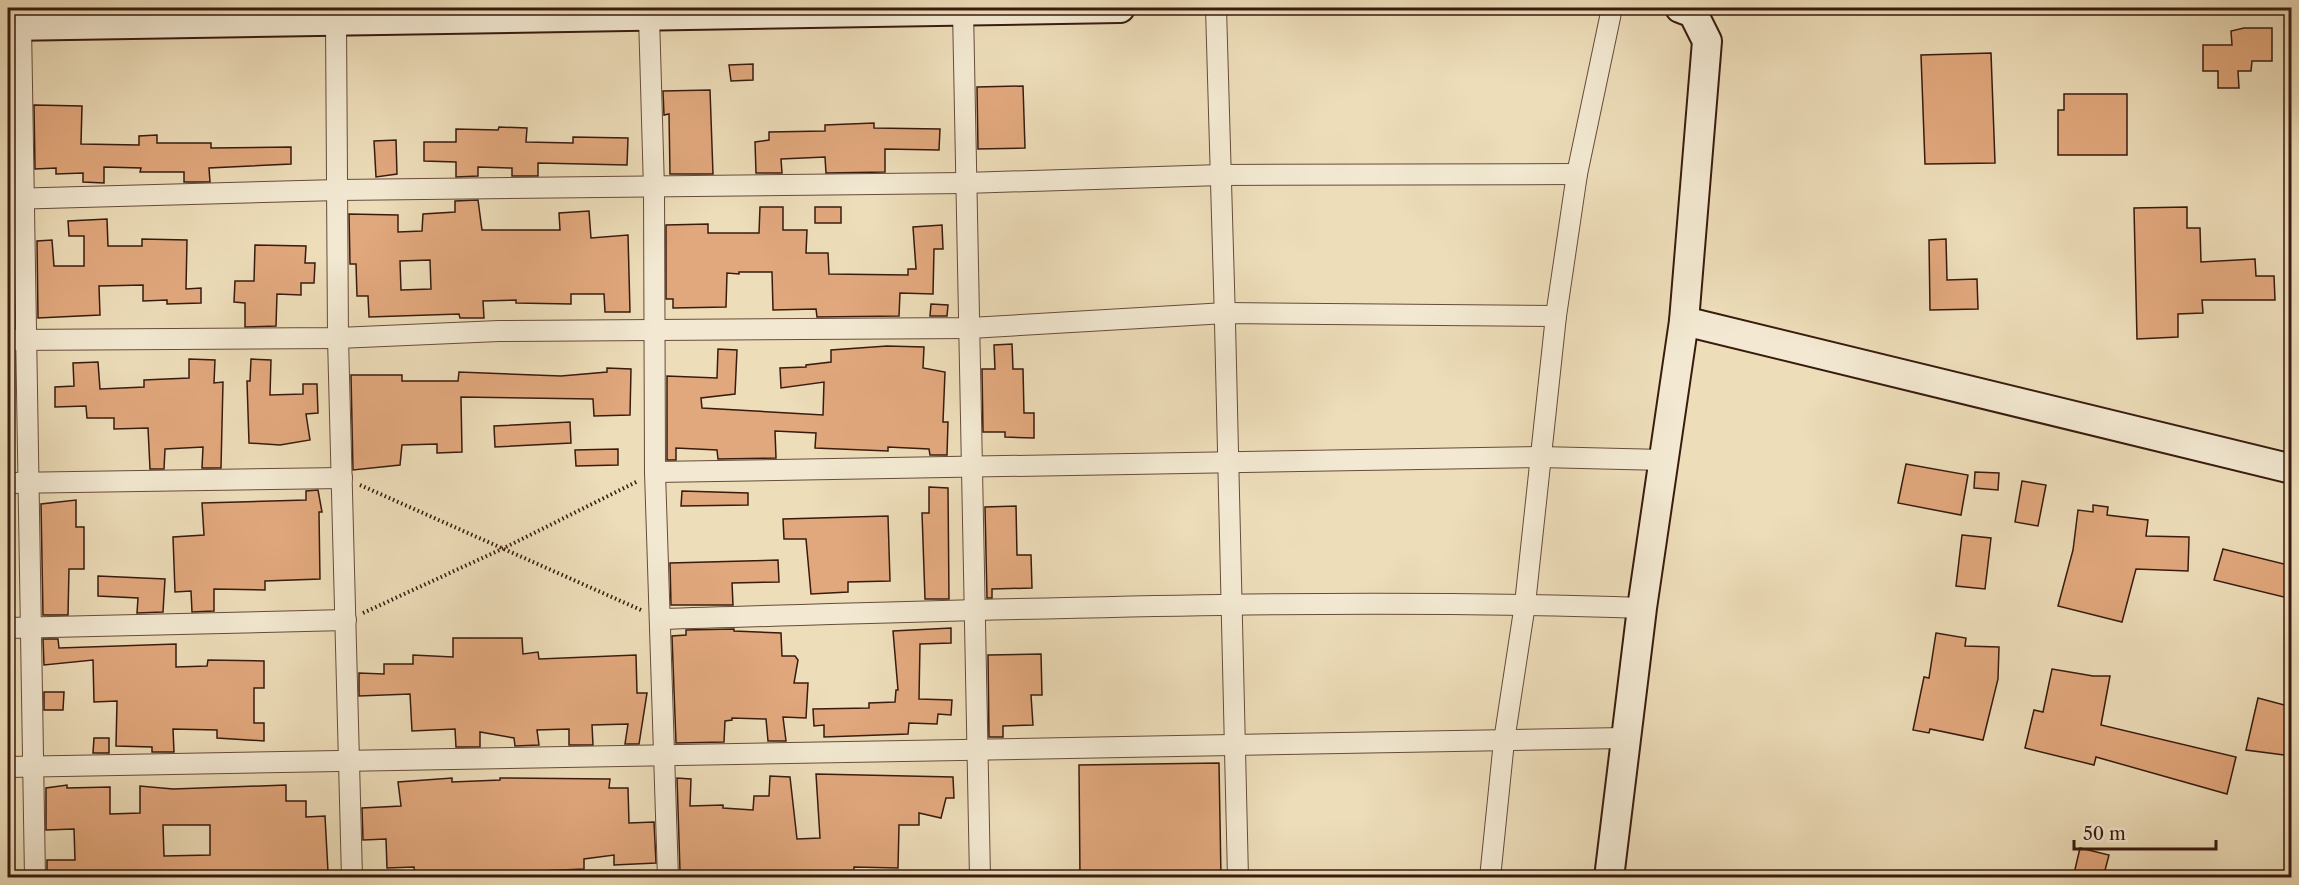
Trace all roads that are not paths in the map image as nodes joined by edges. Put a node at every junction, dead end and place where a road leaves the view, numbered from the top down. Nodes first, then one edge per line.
1 (1120, 8) edge
2 (1216, 8) edge
3 (1612, 8) edge
4 (1692, 9) edge
5 (830, 10) edge
6 (963, 10) junction
7 (433, 13) edge
8 (649, 16) junction
9 (20, 20) edge
10 (336, 20) junction
11 (1577, 174) junction
12 (1221, 175) junction
13 (965, 183) junction
14 (654, 189) junction
15 (338, 190) junction
16 (15, 198) edge
17 (1226, 314) junction
18 (1556, 316) junction
19 (1684, 321) junction
20 (970, 328) junction
21 (654, 330) junction
22 (338, 338) junction
23 (17, 340) edge
24 (1540, 457) junction
25 (1664, 460) junction
26 (1230, 462) junction
27 (971, 468) junction
28 (2292, 469) edge
29 (656, 472) junction
30 (342, 478) junction
31 (8, 483) edge
32 (29, 483) junction
33 (1525, 604) junction
34 (1230, 606) junction
35 (1642, 608) junction
36 (976, 611) junction
37 (661, 619) junction
38 (346, 620) junction
39 (8, 628) edge
40 (30, 628) junction
41 (1625, 738) junction
42 (1504, 741) junction
43 (1235, 746) junction
44 (979, 751) junction
45 (666, 755) junction
46 (350, 762) junction
47 (33, 766) junction
48 (8, 767) edge
49 (35, 878) edge
50 (352, 878) edge
51 (668, 878) edge
52 (980, 878) edge
53 (1238, 878) edge
54 (1490, 878) edge
55 (1609, 878) edge

1 - 6 street
2 - 12 street
3 - 11 street
4 - 19 street
5 - 6 street
5 - 8 street
6 - 13 street
7 - 8 street
7 - 10 street
8 - 14 street
9 - 10 street
9 - 16 street
10 - 15 street
11 - 12 street
11 - 18 street
12 - 13 street
12 - 17 street
13 - 14 street
13 - 20 street
14 - 15 street
14 - 21 street
15 - 16 street
15 - 22 street
16 - 23 street
17 - 18 street
17 - 20 street
17 - 26 street
18 - 24 street
19 - 25 street
19 - 28 street
20 - 21 street
20 - 27 street
21 - 22 street
21 - 29 street
22 - 23 street
22 - 30 street
23 - 32 street
24 - 25 street
24 - 26 street
24 - 33 street
25 - 35 street
26 - 27 street
26 - 34 street
27 - 29 street
27 - 36 street
29 - 37 street
30 - 32 street
30 - 38 street
31 - 32 street
32 - 40 street
33 - 34 street
33 - 35 street
33 - 42 street
34 - 36 street
34 - 43 street
35 - 41 street
36 - 37 street
36 - 44 street
37 - 45 street
38 - 40 street
38 - 46 street
39 - 40 street
40 - 47 street
41 - 42 street
41 - 55 street
42 - 43 street
42 - 54 street
43 - 44 street
43 - 53 street
44 - 45 street
44 - 52 street
45 - 46 street
45 - 51 street
46 - 47 street
46 - 50 street
47 - 48 street
47 - 49 street

